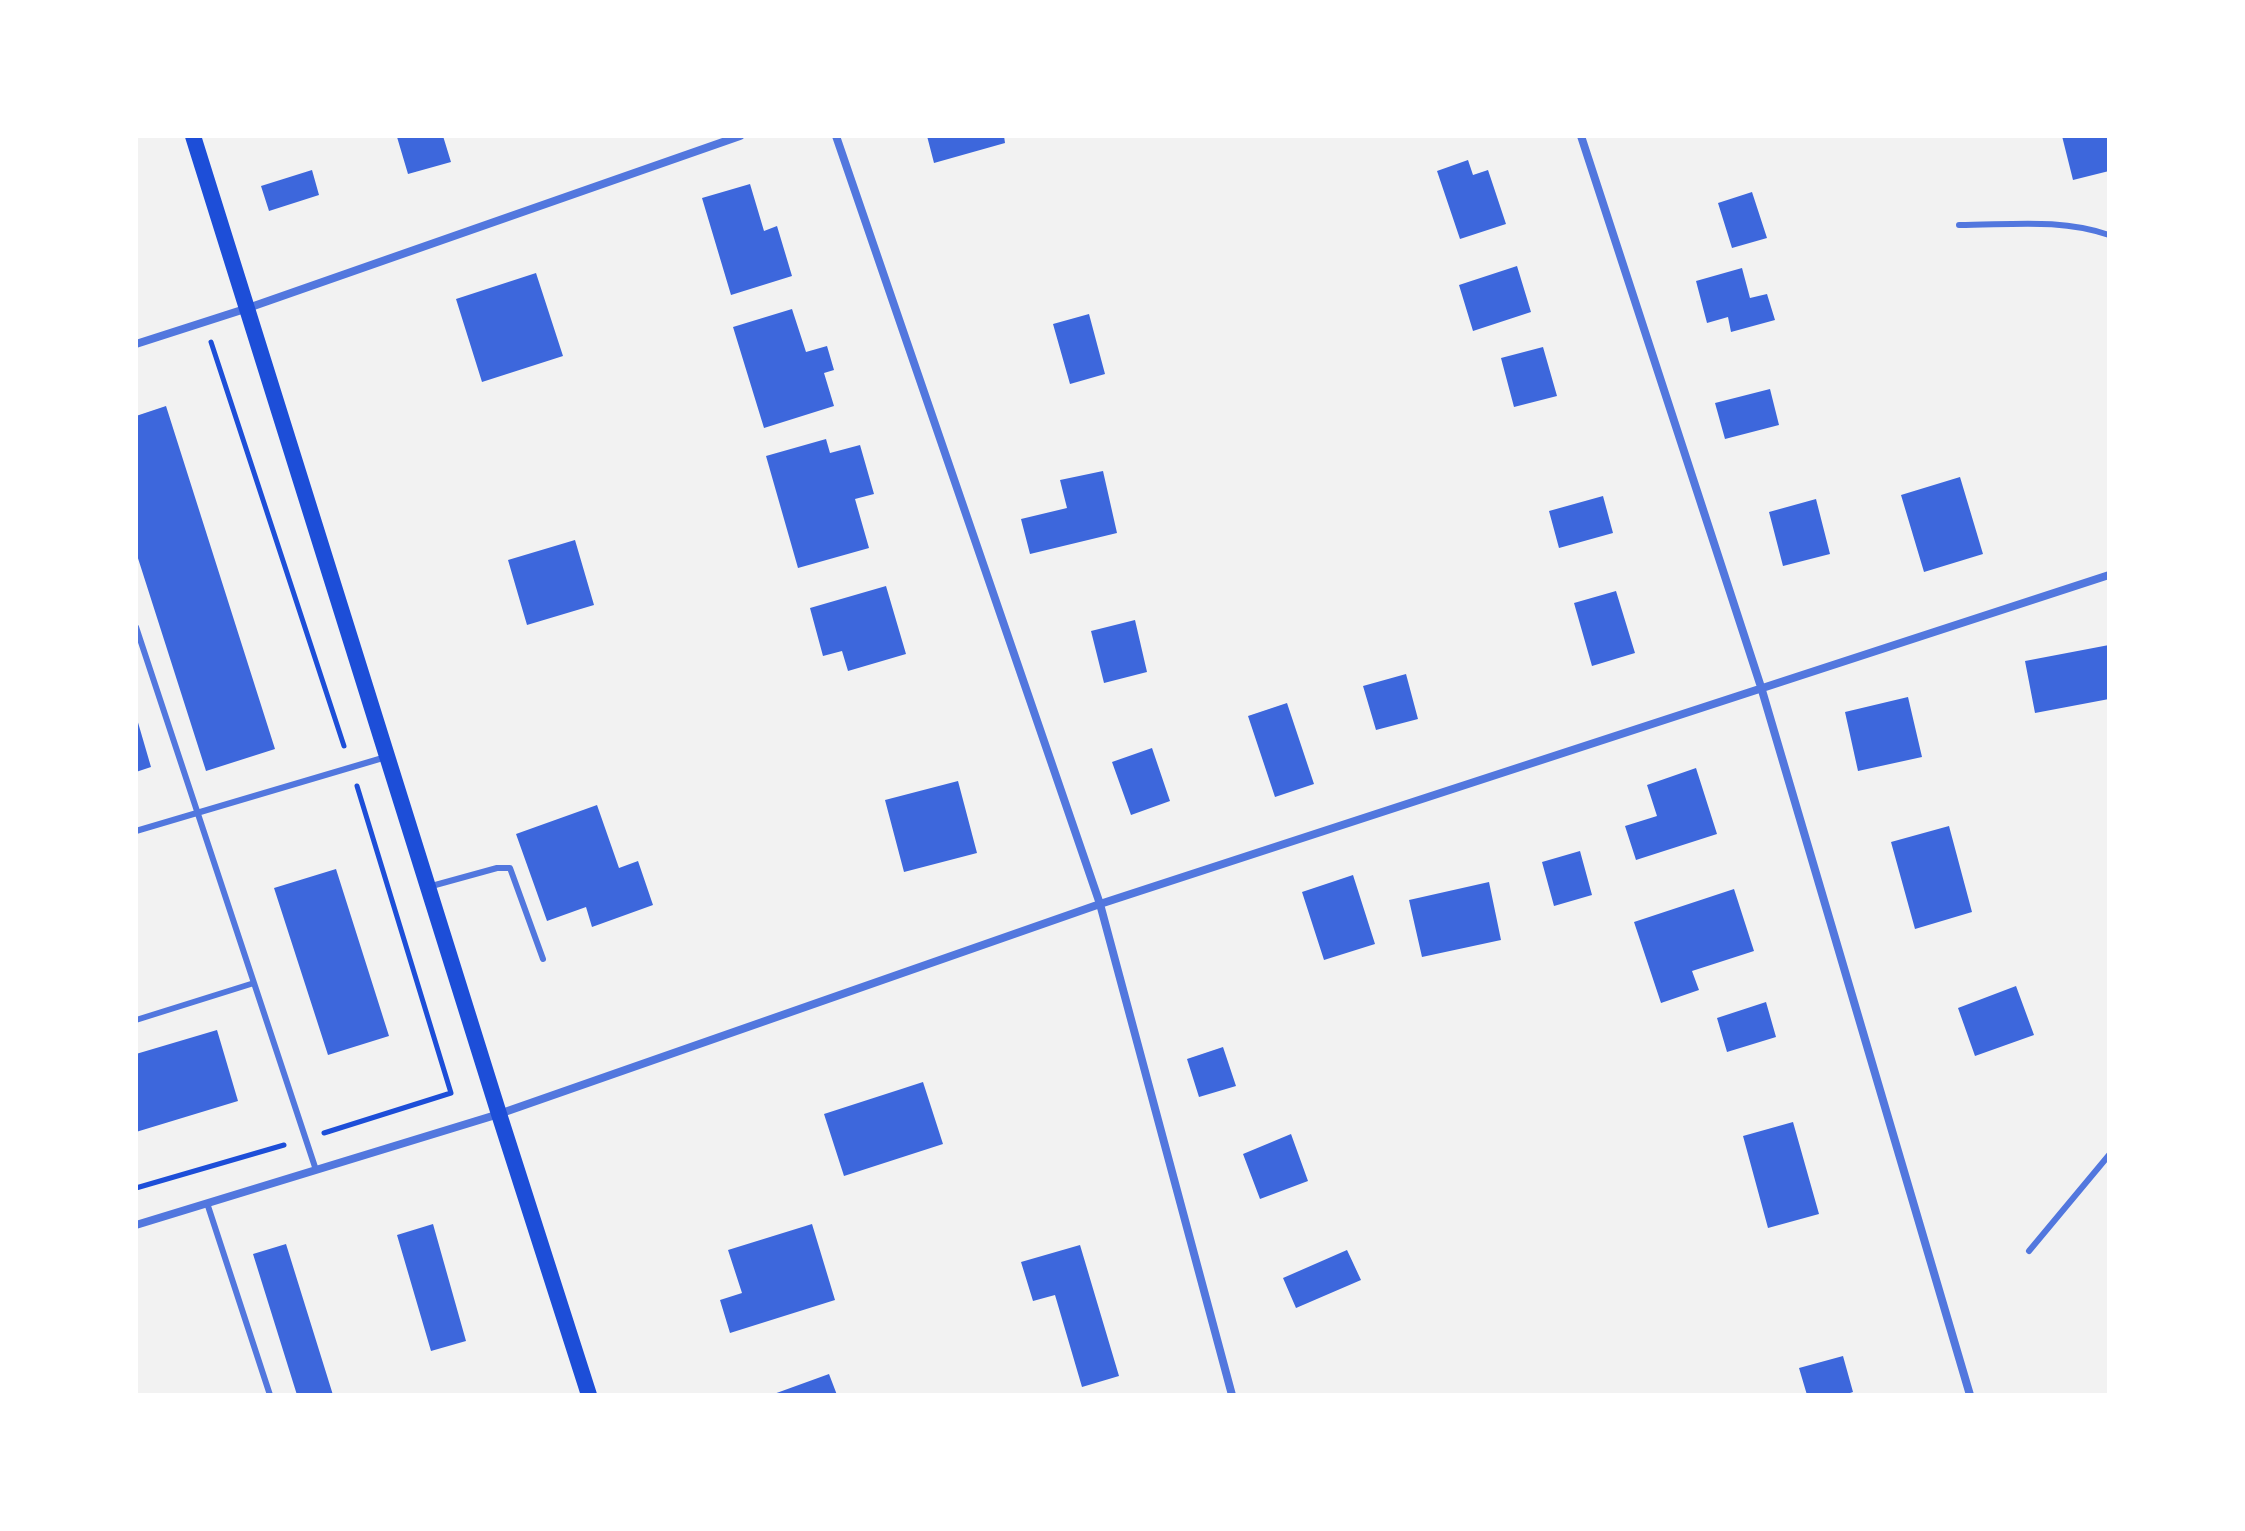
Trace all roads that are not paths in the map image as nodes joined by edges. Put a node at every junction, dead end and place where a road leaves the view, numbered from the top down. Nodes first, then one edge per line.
1 (193, 136) edge
2 (740, 136) edge
3 (836, 136) edge
4 (1581, 136) edge
5 (1959, 225) dead end
6 (2109, 235) edge
7 (248, 308) junction
8 (136, 344) edge
9 (2109, 575) edge
10 (136, 627) edge
11 (1761, 687) junction
12 (388, 756) junction
13 (198, 813) junction
14 (136, 831) edge
15 (428, 887) junction
16 (1100, 904) junction
17 (543, 959) dead end
18 (254, 983) junction
19 (136, 1020) edge
20 (499, 1114) junction
21 (2109, 1155) edge
22 (316, 1170) junction
23 (207, 1203) junction
24 (136, 1225) edge
25 (2029, 1251) dead end
26 (270, 1395) edge
27 (589, 1395) edge
28 (1232, 1395) edge
29 (1970, 1395) edge

1 - 7 main road
2 - 7 street
3 - 16 street
4 - 11 street
5 - 6 lane
7 - 8 street
7 - 12 main road
9 - 11 street
10 - 13 lane
11 - 16 street
11 - 29 street
12 - 13 lane
12 - 15 main road
13 - 14 lane
13 - 18 lane
15 - 17 lane
15 - 20 main road
16 - 20 street
16 - 28 street
18 - 19 lane
18 - 22 lane
20 - 22 street
20 - 27 main road
21 - 25 lane
22 - 23 street
23 - 24 street
23 - 26 lane

